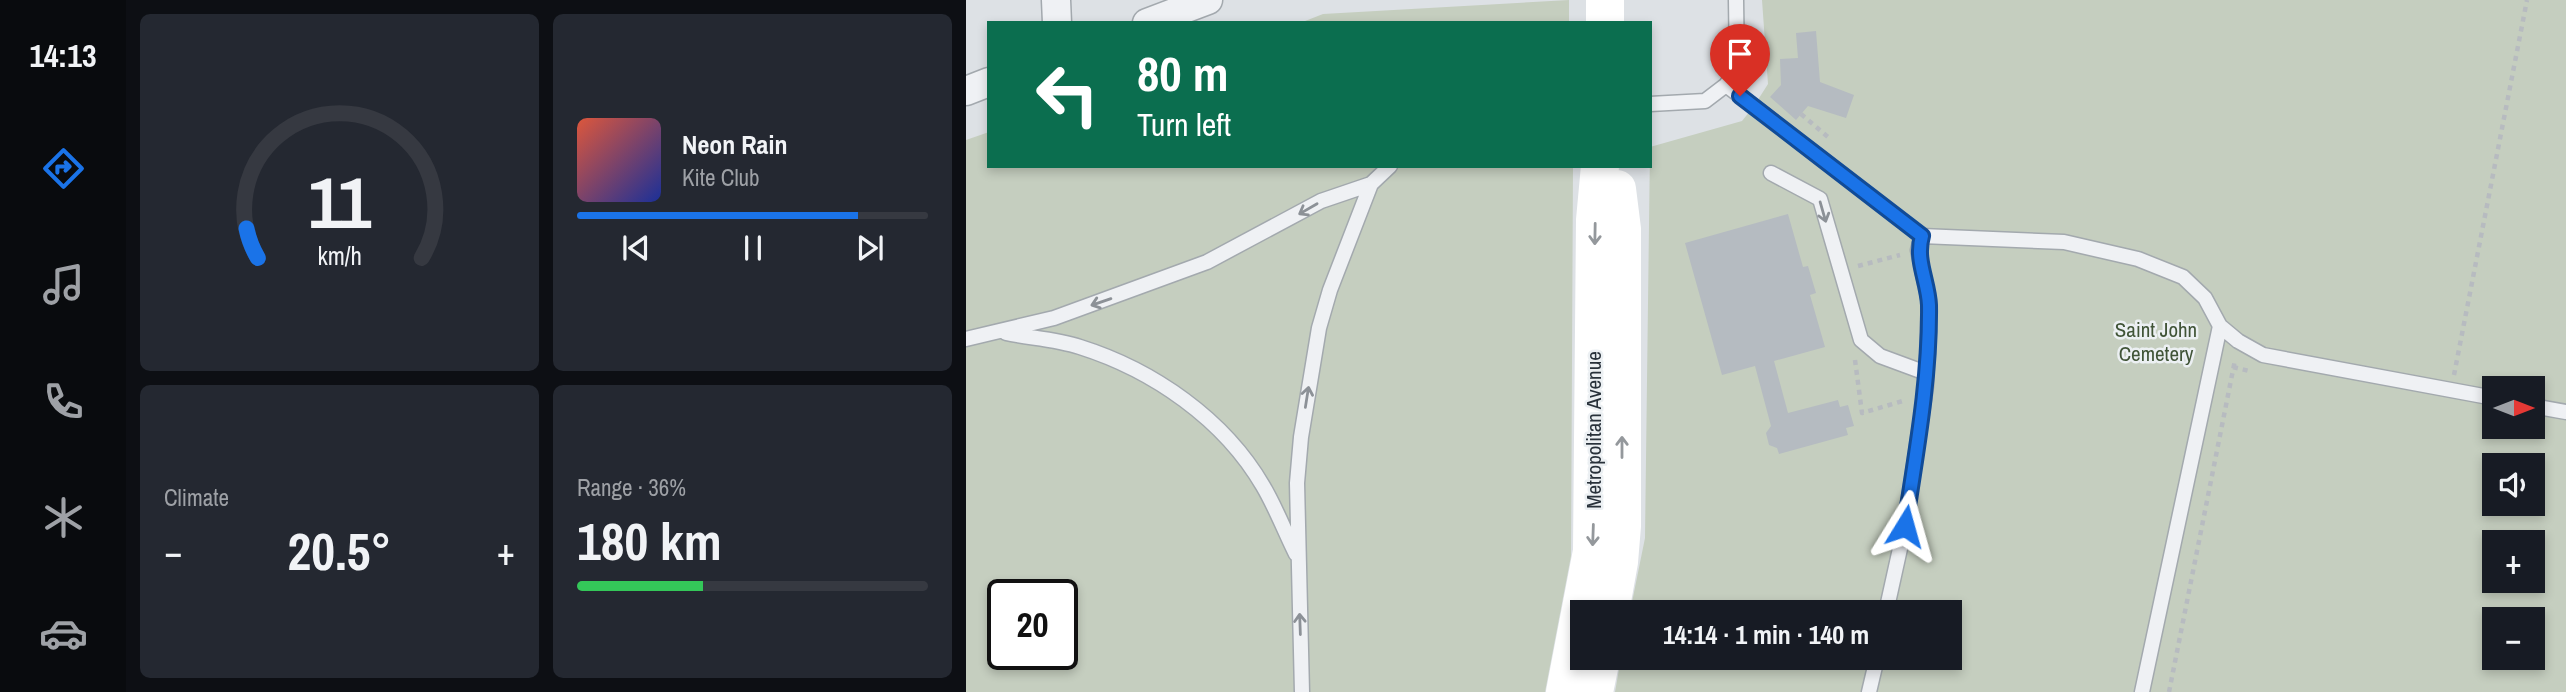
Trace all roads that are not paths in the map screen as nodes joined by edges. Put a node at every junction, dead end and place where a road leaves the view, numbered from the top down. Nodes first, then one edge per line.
1 (1056, 0) edge
2 (1208, 0) edge
3 (1605, 0) edge
4 (1736, 0) edge
5 (1057, 21) edge
6 (1152, 21) edge
7 (1605, 21) edge
8 (987, 83) edge
9 (1726, 85) junction
10 (966, 91) edge
11 (1652, 104) edge
12 (1388, 168) edge
13 (1600, 168) edge
14 (1614, 168) edge
15 (1772, 173) dead end
16 (1371, 184) junction
17 (1920, 243) junction
18 (2220, 326) junction
19 (1001, 332) junction
20 (966, 339) edge
21 (1926, 373) junction
22 (2482, 396) edge
23 (2545, 408) edge
24 (2566, 412) edge
25 (1298, 559) junction
26 (1612, 600) edge
27 (1889, 600) edge
28 (1599, 670) edge
29 (1874, 670) edge
30 (1302, 692) edge
31 (1565, 692) edge
32 (1594, 692) edge
33 (1869, 692) edge
34 (2142, 692) edge

1 - 5 street
2 - 6 street
3 - 7 main road
4 - 9 lane
8 - 10 street
9 - 11 lane
9 - 17 lane
12 - 16 lane
13 -> 31 main road, Metropolitan Avenue
26 -> 14 main road, Metropolitan Avenue
15 -> 21 lane
16 -> 19 lane
25 -> 16 lane
17 - 18 lane
17 - 21 lane
18 - 22 lane
18 - 34 lane
19 - 20 lane
19 - 25 lane
21 - 27 lane
23 - 24 lane
30 -> 25 lane
28 - 32 main road
29 - 33 lane

